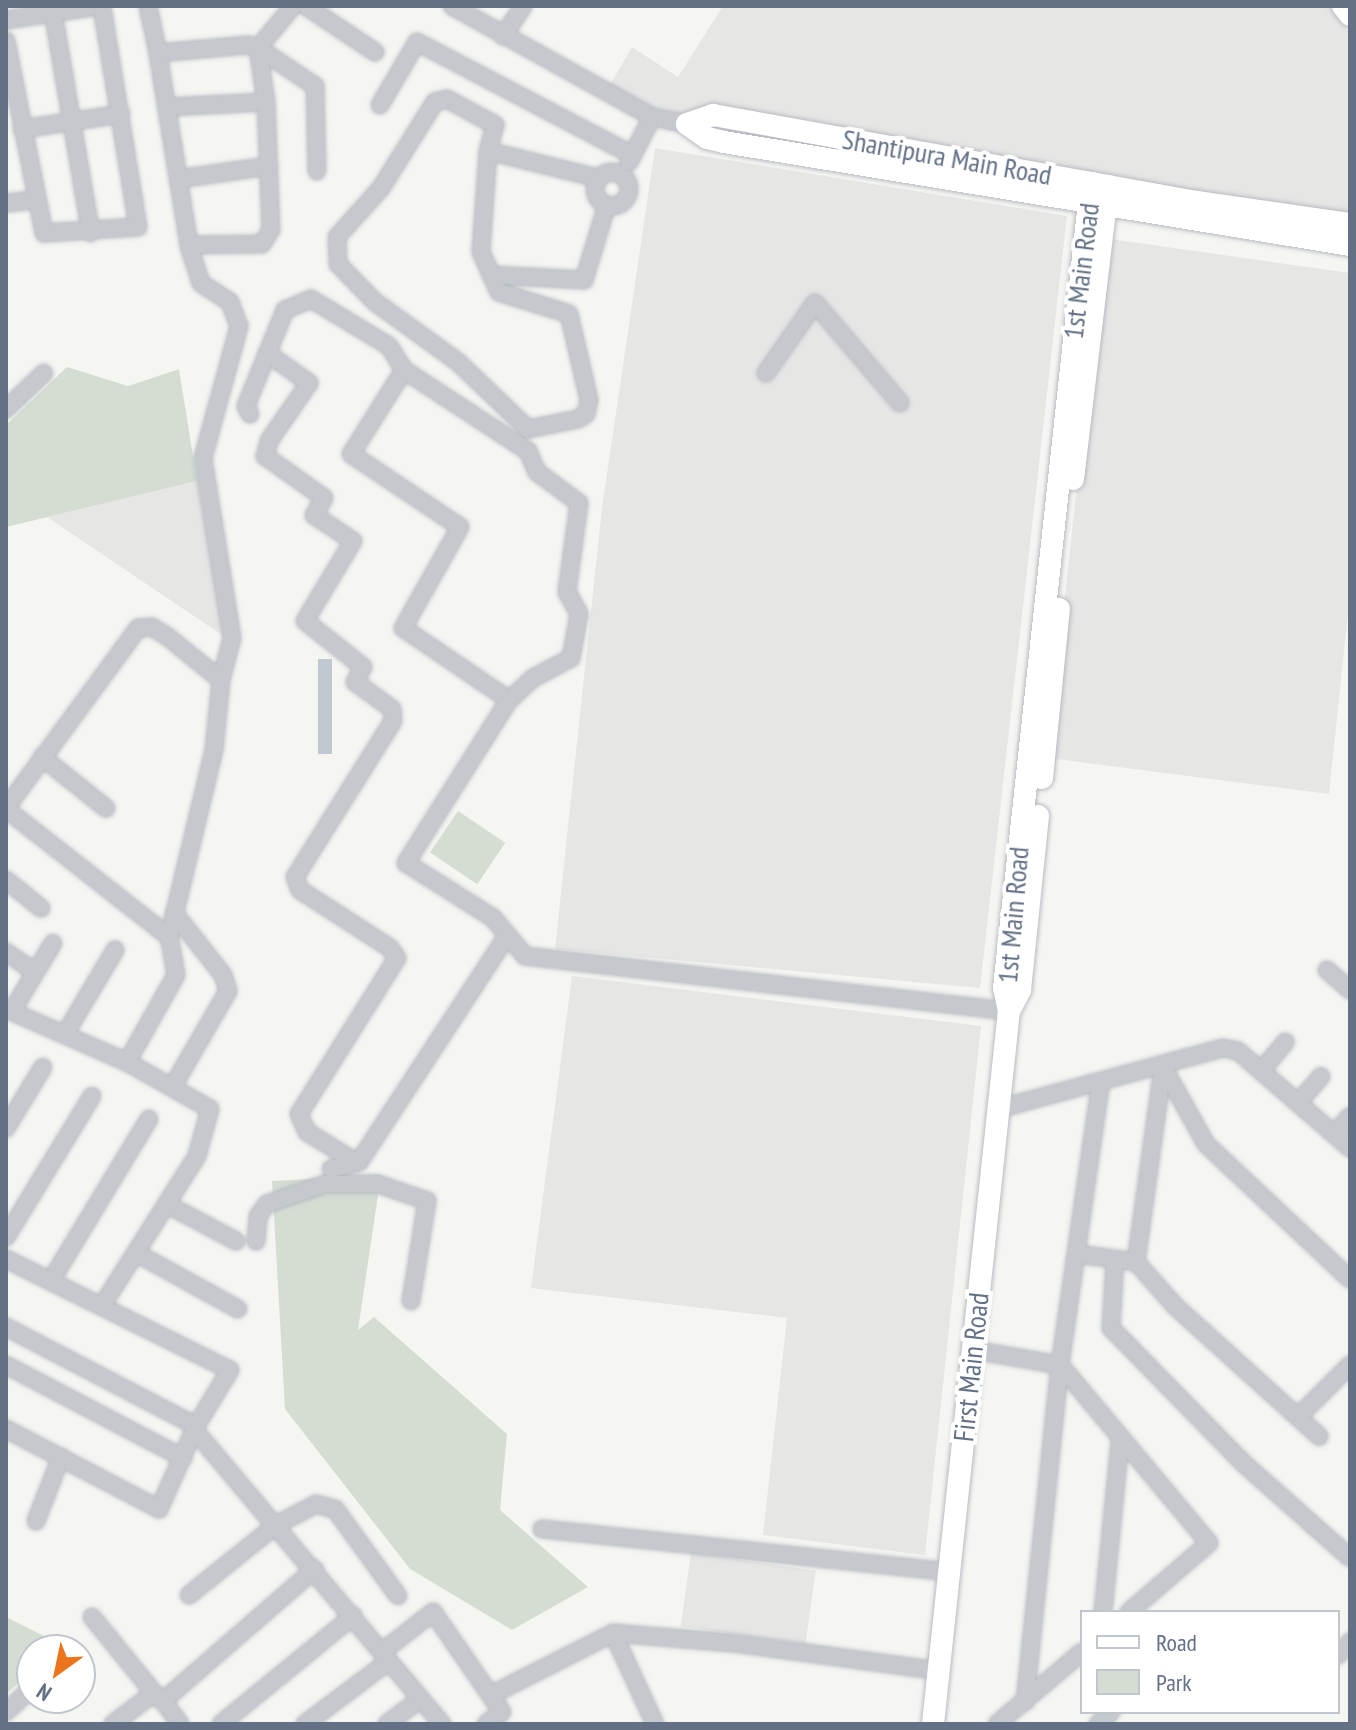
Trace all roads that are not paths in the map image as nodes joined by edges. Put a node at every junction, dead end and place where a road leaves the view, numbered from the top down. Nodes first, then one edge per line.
1 (101, 6) edge
2 (148, 6) edge
3 (293, 6) edge
4 (306, 6) edge
5 (452, 6) edge
6 (523, 6) edge
7 (1343, 6) edge
8 (53, 9) edge
9 (1350, 15) edge
10 (6, 20) edge
11 (503, 36) junction
12 (6, 41) edge
13 (258, 48) junction
14 (375, 52) dead end
15 (158, 53) junction
16 (10, 86) edge
17 (315, 86) junction
18 (331, 98) dead end
19 (266, 102) junction
20 (380, 105) dead end
21 (167, 107) junction
22 (121, 114) junction
23 (652, 117) junction
24 (72, 122) junction
25 (687, 124) joint
26 (22, 129) junction
27 (488, 151) junction
28 (632, 155) junction
29 (269, 166) junction
30 (317, 171) dead end
31 (623, 175) junction
32 (598, 178) junction
33 (178, 179) junction
34 (1098, 194) junction
35 (35, 200) junction
36 (6, 203) edge
37 (607, 205) junction
38 (1350, 224) edge
39 (91, 233) junction
40 (189, 245) junction
41 (1350, 245) edge
42 (491, 275) junction
43 (267, 353) junction
44 (404, 370) junction
45 (44, 373) dead end
46 (766, 373) dead end
47 (900, 403) dead end
48 (6, 409) edge
49 (250, 414) dead end
50 (221, 680) junction
51 (509, 700) junction
52 (42, 757) junction
53 (6, 808) edge
54 (106, 808) dead end
55 (6, 880) edge
56 (41, 908) dead end
57 (174, 913) junction
58 (169, 937) junction
59 (506, 937) junction
60 (53, 943) dead end
61 (115, 950) dead end
62 (6, 952) edge
63 (1327, 970) dead end
64 (35, 972) junction
65 (1350, 990) edge
66 (9, 1010) edge
67 (1009, 1011) junction
68 (65, 1034) junction
69 (1285, 1042) dead end
70 (127, 1062) junction
71 (43, 1067) dead end
72 (1163, 1067) junction
73 (1261, 1071) junction
74 (1321, 1077) dead end
75 (1101, 1082) junction
76 (173, 1086) junction
77 (92, 1096) dead end
78 (1298, 1103) junction
79 (998, 1109) junction
80 (1350, 1116) edge
81 (149, 1119) dead end
82 (6, 1128) edge
83 (1335, 1134) junction
84 (329, 1148) junction
85 (1350, 1148) edge
86 (354, 1161) junction
87 (328, 1177) junction
88 (168, 1205) junction
89 (6, 1237) edge
90 (236, 1241) dead end
91 (256, 1241) dead end
92 (138, 1254) junction
93 (1078, 1254) junction
94 (6, 1259) edge
95 (1115, 1259) junction
96 (1136, 1262) junction
97 (52, 1279) junction
98 (1350, 1279) edge
99 (411, 1301) dead end
100 (103, 1304) junction
101 (238, 1309) dead end
102 (6, 1327) edge
103 (973, 1350) junction
104 (6, 1365) edge
105 (1060, 1365) junction
106 (1350, 1365) edge
107 (1298, 1417) junction
108 (6, 1429) edge
109 (196, 1429) junction
110 (1319, 1436) dead end
111 (1120, 1441) junction
112 (61, 1457) junction
113 (183, 1458) junction
114 (36, 1521) dead end
115 (276, 1525) junction
116 (542, 1529) dead end
117 (1350, 1558) edge
118 (315, 1569) junction
119 (949, 1572) junction
120 (189, 1595) dead end
121 (398, 1596) dead end
122 (1103, 1610) edge
123 (1131, 1610) edge
124 (353, 1616) junction
125 (92, 1617) dead end
126 (613, 1633) junction
127 (1080, 1654) edge
128 (386, 1656) junction
129 (939, 1671) junction
130 (493, 1694) junction
131 (159, 1697) junction
132 (420, 1699) junction
133 (1025, 1702) junction
134 (113, 1724) edge
135 (180, 1724) edge
136 (221, 1724) edge
137 (305, 1724) edge
138 (387, 1724) edge
139 (442, 1724) edge
140 (486, 1724) edge
141 (655, 1724) edge
142 (933, 1724) edge
143 (997, 1724) edge

1 - 8 street
1 - 22 street
2 - 15 street
3 - 13 street
4 - 14 street
5 - 11 street
6 - 11 street
7 - 9 street
8 - 10 street
8 - 24 street
11 - 23 street
12 - 16 street
13 - 15 street
13 - 17 street
13 - 19 street
15 - 21 street
16 - 26 street
17 - 18 street
17 - 30 street
19 - 21 street
19 - 29 street
20 - 28 street
21 - 33 street
22 - 24 street
22 - 39 street
23 - 25 street
23 - 28 street
24 - 26 street
24 - 39 street
25 - 34 street
26 - 35 street
27 - 32 street
27 - 42 street
27 - 42 street
28 - 31 street
29 - 33 street
29 - 40 street
31 - 32 street
31 - 37 street
32 - 37 street
33 - 40 street
34 - 38 street
34 - 41 street
34 - 67 street, 1st Main Road
35 - 36 street
35 - 39 street
37 - 42 street
40 - 50 street
43 - 44 street
43 - 49 street
43 - 84 street
44 - 51 street
44 - 51 street
45 - 48 street
46 - 47 street
50 - 52 street
50 - 57 street
51 - 59 street
52 - 53 street
52 - 54 street
53 - 58 street
55 - 56 street
57 - 58 street
57 - 76 street
58 - 70 street
59 - 67 street
59 - 86 street
60 - 64 street
61 - 68 street
62 - 64 street
63 - 65 street
64 - 66 street
66 - 68 street
67 - 79 street, First Main Road
68 - 70 street
69 - 73 street
70 - 76 street
71 - 82 street
72 - 73 street
72 - 75 street
72 - 96 street
72 - 98 street
73 - 78 street
74 - 78 street
75 - 79 street
75 - 93 street
76 - 88 street
77 - 89 street
78 - 83 street
79 - 103 street, First Main Road
80 - 83 street
81 - 97 street
83 - 85 street
84 - 86 street
84 - 87 street
86 - 87 street
87 - 91 street
87 - 99 street
88 - 90 street
88 - 92 street
92 - 100 street
92 - 101 street
93 - 95 street
93 - 105 street
94 - 97 street
95 - 96 street
95 - 117 street
96 - 107 street
97 - 100 street
100 - 109 street
102 - 109 street
103 - 105 street
103 - 119 street, First Main Road
104 - 113 street
105 - 111 street
105 - 133 street
106 - 107 street
107 - 110 street
108 - 112 street
109 - 113 street
109 - 115 street
111 - 122 street
111 - 123 street
112 - 113 street
112 - 114 street
115 - 118 street
115 - 120 street
115 - 121 street
116 - 119 street
118 - 124 street
118 - 131 street
119 - 129 street, First Main Road
124 - 128 street
124 - 136 street
125 - 131 street
126 - 129 street
126 - 130 street
126 - 141 street
127 - 133 street
128 - 130 street
128 - 132 street
128 - 137 street
129 - 142 street, First Main Road
130 - 140 street
131 - 134 street
131 - 135 street
132 - 138 street
132 - 139 street
133 - 143 street

